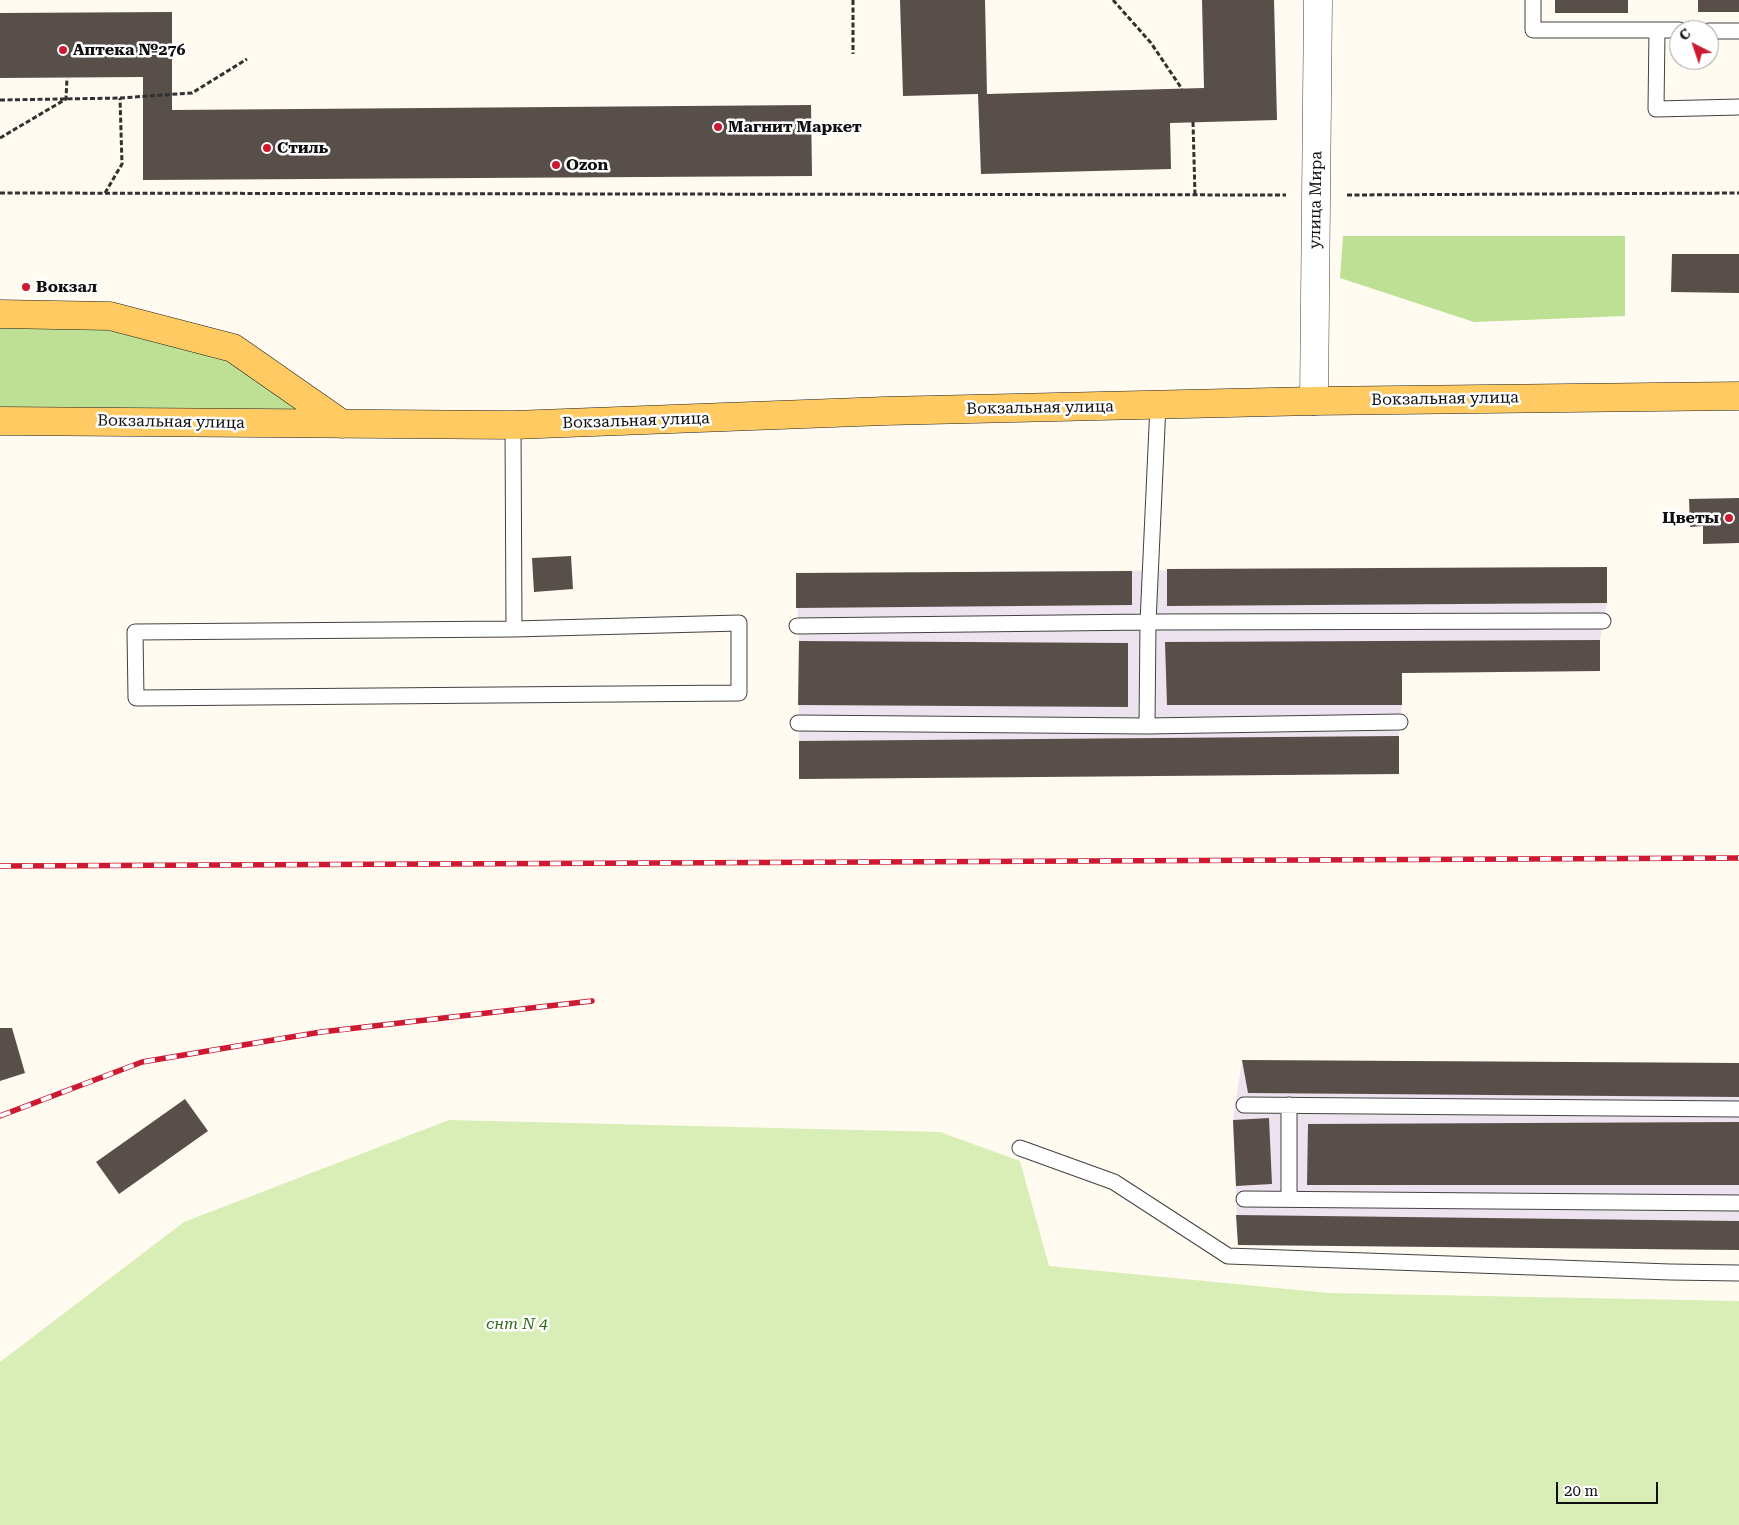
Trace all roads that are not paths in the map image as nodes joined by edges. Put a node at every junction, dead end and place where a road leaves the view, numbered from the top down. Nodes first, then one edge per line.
1 (1318, 0) edge
2 (1533, 0) edge
3 (1657, 30) junction
4 (1669, 30) edge
5 (1719, 30) edge
6 (1739, 30) edge
7 (1739, 107) edge
8 (0, 314) edge
9 (1739, 396) edge
10 (1314, 401) junction
11 (1158, 406) junction
12 (0, 421) edge
13 (342, 424) junction
14 (513, 425) junction
15 (1604, 621) dead end
16 (1148, 622) junction
17 (797, 626) dead end
18 (514, 629) junction
19 (798, 722) dead end
20 (1400, 722) dead end
21 (1147, 726) junction
22 (1244, 1105) dead end
23 (1289, 1105) junction
24 (1739, 1109) edge
25 (1020, 1148) dead end
26 (1244, 1199) dead end
27 (1289, 1200) junction
28 (1739, 1203) edge
29 (1739, 1273) edge

1 - 10 street, улица Мира
2 - 3 lane
3 - 4 lane
3 - 7 lane
5 - 6 lane
8 - 13 main road
9 - 10 main road, Вокзальная улица
10 - 11 main road, Вокзальная улица
11 - 14 main road, Вокзальная улица
11 - 16 lane
12 - 13 main road, Вокзальная улица
13 - 14 main road, Вокзальная улица
14 - 18 lane
15 - 16 lane
16 - 17 lane
16 - 21 lane
18 - 18 lane
19 - 21 lane
20 - 21 lane
22 - 23 lane
23 - 24 lane
23 - 27 lane
25 - 29 lane
26 - 27 lane
27 - 28 lane

